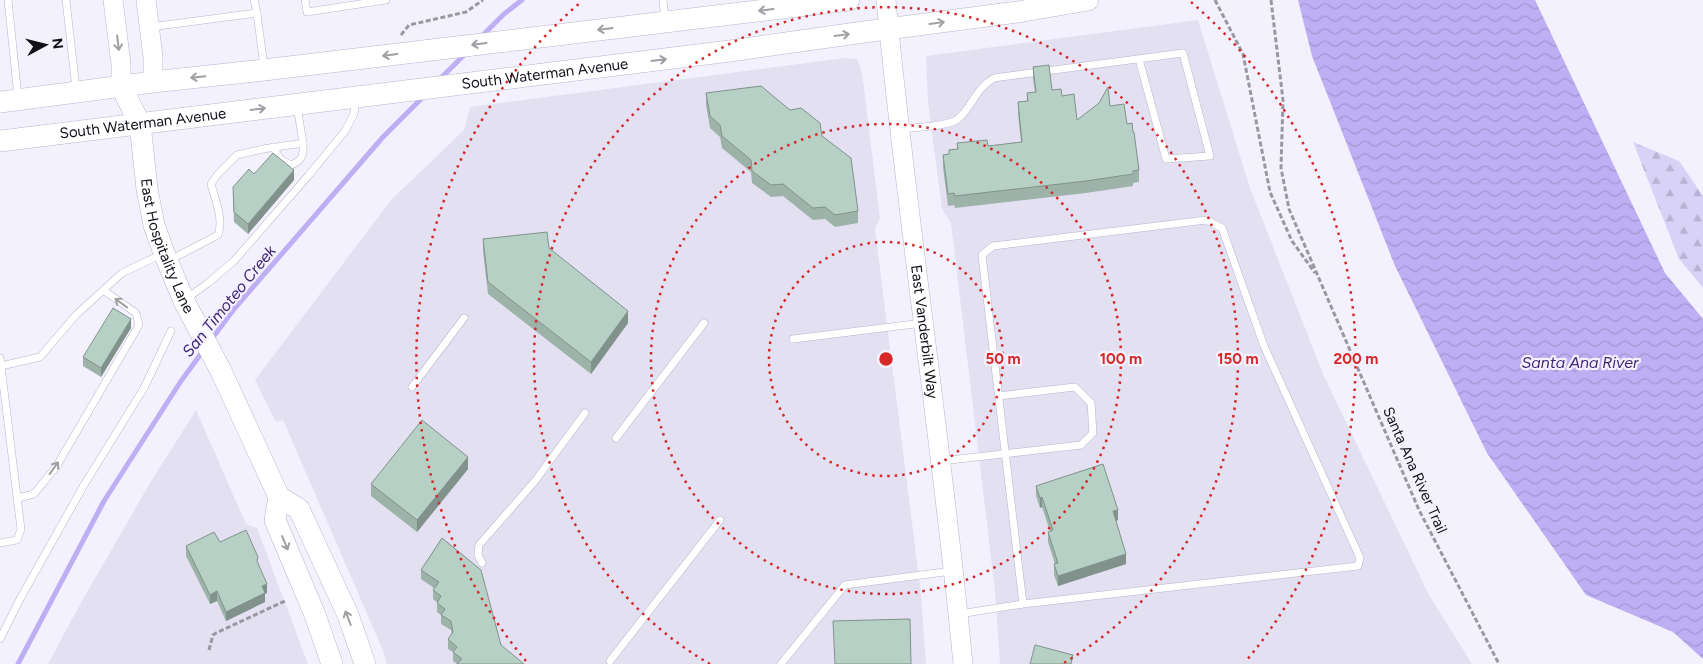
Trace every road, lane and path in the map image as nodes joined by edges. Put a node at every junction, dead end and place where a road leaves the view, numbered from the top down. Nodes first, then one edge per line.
1 (8, 0) edge
2 (66, 0) edge
3 (113, 0) edge
4 (146, 0) edge
5 (254, 0) edge
6 (305, 0) edge
7 (386, 0) edge
8 (483, 0) edge
9 (663, 0) edge
10 (849, 0) edge
11 (886, 0) edge
12 (1088, 0) edge
13 (1215, 0) edge
14 (1271, 0) edge
15 (257, 13) junction
16 (665, 22) junction
17 (149, 27) junction
18 (889, 28) junction
19 (395, 54) junction
20 (1139, 59) junction
21 (264, 70) junction
22 (154, 82) junction
23 (122, 86) junction
24 (76, 92) junction
25 (356, 96) junction
26 (9, 101) edge
27 (297, 104) junction
28 (140, 124) junction
29 (900, 129) junction
30 (0, 141) edge
31 (303, 143) junction
32 (273, 147) junction
33 (166, 257) junction
34 (1320, 280) junction
35 (104, 290) junction
36 (184, 300) junction
37 (464, 318) dead end
38 (704, 323) dead end
39 (924, 323) junction
40 (172, 331) dead end
41 (793, 339) dead end
42 (0, 358) edge
43 (1, 366) edge
44 (412, 387) dead end
45 (2, 396) edge
46 (998, 396) junction
47 (585, 413) dead end
48 (616, 438) dead end
49 (1005, 455) junction
50 (941, 461) junction
51 (279, 497) junction
52 (18, 498) junction
53 (720, 520) dead end
54 (0, 544) edge
55 (482, 563) dead end
56 (953, 571) junction
57 (287, 600) dead end
58 (1023, 604) junction
59 (958, 614) junction
60 (0, 640) edge
61 (209, 650) dead end
62 (610, 661) dead end
63 (332, 664) edge
64 (365, 664) edge
65 (781, 664) edge
66 (963, 664) edge
67 (1499, 664) edge

1 - 26 lane
2 - 24 lane
3 -> 23 street, East Hospitality Lane
4 - 17 street, East Hospitality Lane
5 - 15 lane
6 - 7 lane
8 - 19 path
9 - 16 lane
10 -> 16 main road
11 - 18 street, East Vanderbilt Way
18 -> 12 main road, South Waterman Avenue
13 - 34 path, Santa Ana River Trail
14 - 34 path, Santa Ana River Trail
15 - 17 lane
15 - 21 lane
16 -> 19 main road
17 - 22 street, East Hospitality Lane
25 -> 18 main road, South Waterman Avenue
18 - 29 street, East Vanderbilt Way
19 -> 21 main road
20 - 20 lane
20 - 29 lane
21 -> 22 main road
22 - 23 main road
22 - 28 main road, East Hospitality Lane
23 - 24 main road
23 - 28 main road, East Hospitality Lane
24 - 26 main road
25 - 27 main road, South Waterman Avenue
25 - 36 lane
28 -> 27 main road, South Waterman Avenue
27 - 31 lane
28 - 30 main road, South Waterman Avenue
28 - 33 main road, East Hospitality Lane
29 - 39 street, East Vanderbilt Way
31 - 32 lane
31 - 32 lane
32 - 33 lane
33 - 35 lane
33 - 36 main road, East Hospitality Lane
34 - 67 path, Santa Ana River Trail
35 - 43 lane
52 -> 35 lane
36 - 51 main road, East Hospitality Lane
37 - 44 lane
38 - 48 lane
39 - 41 lane
39 - 50 street, East Vanderbilt Way
40 - 60 lane
42 - 43 lane
43 - 45 lane
45 - 52 lane
46 - 49 lane
46 - 49 lane
46 - 58 lane
47 - 55 lane
49 - 50 lane
49 - 58 lane
50 - 56 street, East Vanderbilt Way
51 -> 63 main road
64 -> 51 main road
52 - 54 lane
53 - 62 lane
56 - 59 street, East Vanderbilt Way
56 - 65 lane
57 - 61 path
58 - 59 lane
59 - 66 street, East Vanderbilt Way

